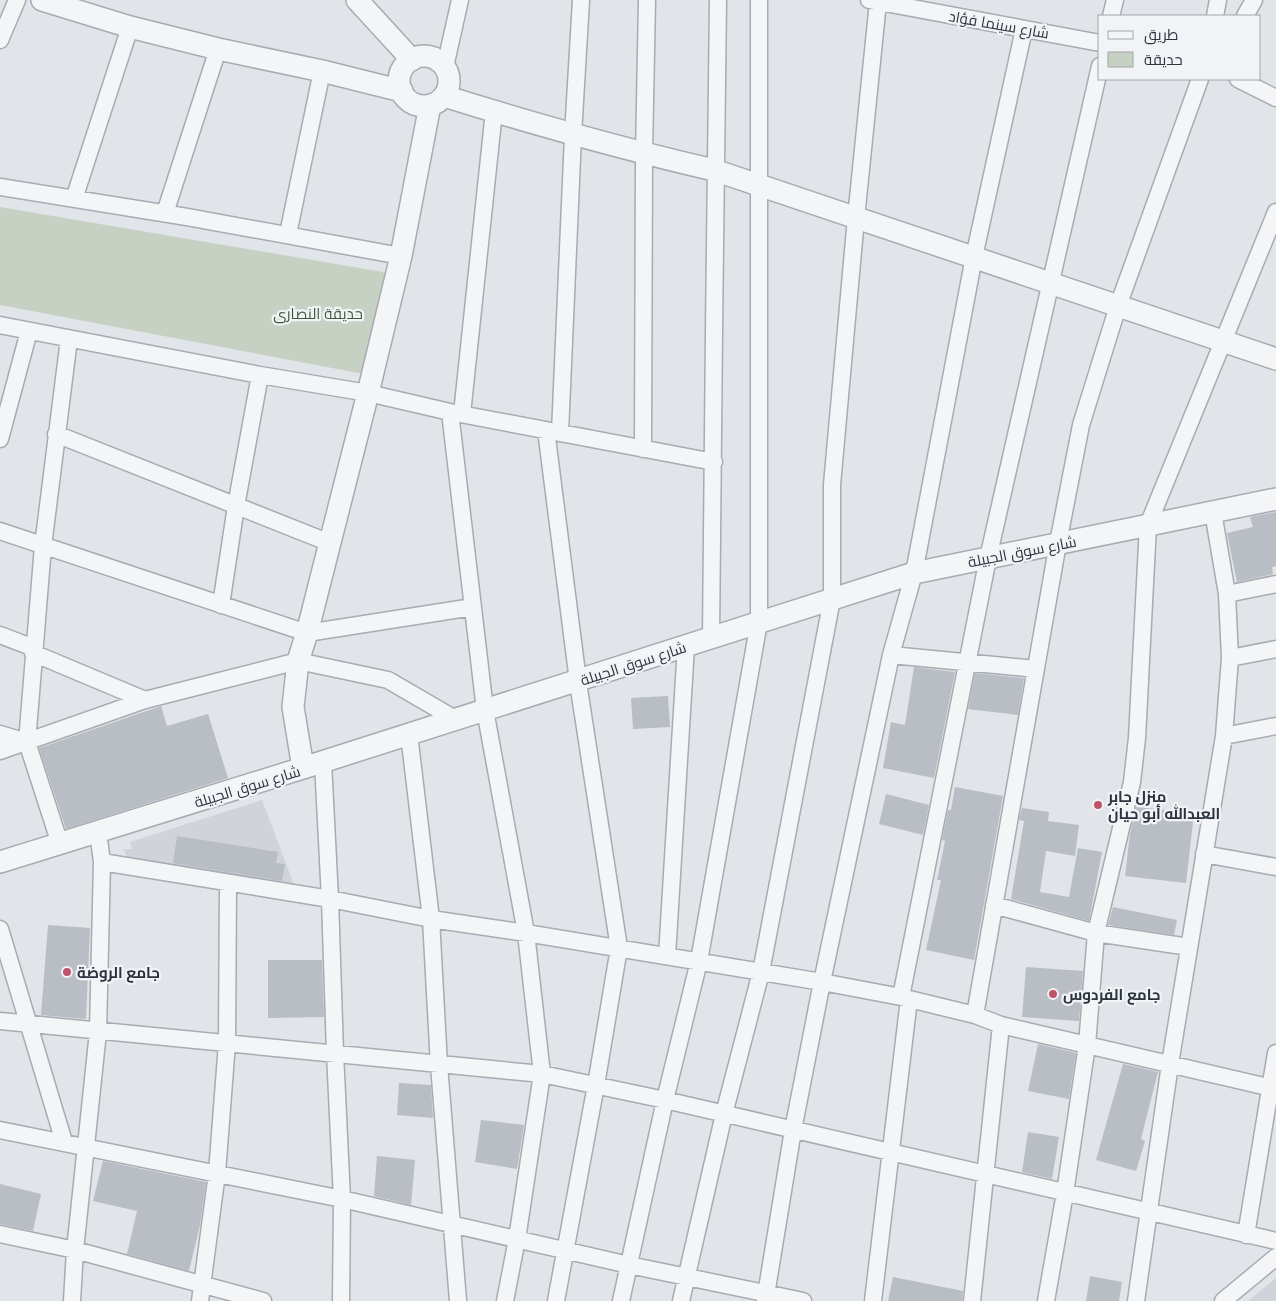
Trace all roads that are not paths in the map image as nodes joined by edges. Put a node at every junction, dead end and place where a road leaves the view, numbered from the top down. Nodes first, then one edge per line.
1 (17, 0) edge
2 (42, 0) edge
3 (357, 0) edge
4 (460, 0) edge
5 (581, 0) edge
6 (647, 0) edge
7 (718, 0) edge
8 (759, 0) edge
9 (1115, 0) edge
10 (1218, 0) edge
11 (1254, 0) edge
12 (873, 1) edge
13 (91, 7) edge
14 (1111, 15) edge
15 (1215, 15) edge
16 (1246, 15) edge
17 (130, 27) junction
18 (1024, 29) junction
19 (0, 40) edge
20 (1098, 43) edge
21 (218, 49) junction
22 (412, 60) junction
23 (444, 67) junction
24 (322, 71) junction
25 (1098, 75) edge
26 (1200, 80) edge
27 (1240, 80) edge
28 (402, 91) junction
29 (1276, 98) edge
30 (437, 101) junction
31 (494, 112) junction
32 (573, 135) junction
33 (644, 154) junction
34 (714, 170) junction
35 (760, 186) junction
36 (0, 187) edge
37 (74, 199) junction
38 (1276, 212) edge
39 (165, 213) junction
40 (856, 218) junction
41 (288, 234) junction
42 (402, 256) junction
43 (974, 258) junction
44 (1050, 283) junction
45 (1118, 306) junction
46 (0, 325) edge
47 (28, 331) junction
48 (70, 339) junction
49 (1223, 341) junction
50 (1276, 360) edge
51 (260, 375) junction
52 (368, 393) junction
53 (456, 413) junction
54 (553, 432) junction
55 (56, 434) junction
56 (0, 439) edge
57 (643, 449) junction
58 (714, 462) junction
59 (1276, 500) edge
60 (236, 506) junction
61 (1214, 512) junction
62 (1148, 525) junction
63 (0, 531) edge
64 (330, 543) junction
65 (1058, 543) junction
66 (43, 546) junction
67 (988, 558) junction
68 (914, 572) junction
69 (1276, 584) edge
70 (1227, 594) junction
71 (832, 599) junction
72 (221, 605) junction
73 (473, 607) junction
74 (759, 622) junction
75 (307, 633) junction
76 (0, 636) edge
77 (710, 638) junction
78 (686, 646) junction
79 (1276, 649) edge
80 (33, 651) junction
81 (892, 656) junction
82 (1230, 658) junction
83 (298, 661) junction
84 (967, 663) junction
85 (1036, 669) junction
86 (578, 680) junction
87 (145, 700) junction
88 (485, 710) junction
89 (456, 720) junction
90 (1276, 726) edge
91 (0, 734) edge
92 (409, 734) junction
93 (1224, 736) junction
94 (27, 742) junction
95 (0, 751) edge
96 (323, 762) junction
97 (303, 768) junction
98 (98, 832) junction
99 (60, 844) junction
100 (1204, 854) junction
101 (0, 862) edge
102 (102, 862) junction
103 (1276, 866) edge
104 (228, 883) junction
105 (330, 899) junction
106 (994, 905) junction
107 (431, 919) junction
108 (0, 929) edge
109 (526, 933) junction
110 (1096, 933) junction
111 (1189, 947) junction
112 (619, 948) junction
113 (667, 956) junction
114 (699, 962) junction
115 (761, 972) junction
116 (822, 982) junction
117 (905, 998) junction
118 (975, 1015) junction
119 (0, 1021) edge
120 (30, 1025) junction
121 (1001, 1025) junction
122 (98, 1032) junction
123 (227, 1043) junction
124 (1087, 1045) junction
125 (335, 1054) junction
126 (1276, 1054) edge
127 (1170, 1064) junction
128 (439, 1065) junction
129 (542, 1074) junction
130 (596, 1086) junction
131 (1273, 1088) edge
132 (665, 1100) junction
133 (724, 1114) junction
134 (0, 1130) edge
135 (793, 1130) junction
136 (64, 1142) junction
137 (86, 1146) junction
138 (891, 1153) junction
139 (217, 1173) junction
140 (985, 1175) junction
141 (1065, 1193) junction
142 (342, 1199) junction
143 (1149, 1213) junction
144 (452, 1225) junction
145 (0, 1234) edge
146 (1246, 1234) junction
147 (517, 1239) junction
148 (1276, 1241) edge
149 (75, 1250) junction
150 (565, 1250) junction
151 (1276, 1257) edge
152 (629, 1265) junction
153 (686, 1277) junction
154 (201, 1284) junction
155 (766, 1297) edge
156 (72, 1301) edge
157 (200, 1301) edge
158 (263, 1301) edge
159 (341, 1301) edge
160 (458, 1301) edge
161 (505, 1301) edge
162 (556, 1301) edge
163 (621, 1301) edge
164 (681, 1301) edge
165 (803, 1301) edge
166 (873, 1301) edge
167 (972, 1301) edge
168 (1046, 1301) edge
169 (1136, 1301) edge
170 (1223, 1301) edge

1 - 19 street
2 - 13 street
3 - 22 street
4 - 23 street
5 - 32 street
6 - 33 street
7 - 34 street
8 - 35 street
9 - 14 street
10 - 15 street
11 - 16 street
12 - 18 street, شارع سينما فؤاد
12 - 40 street
13 - 17 street
17 - 21 street
17 - 37 street
18 - 20 street, شارع سينما فؤاد
18 - 43 street
21 - 24 street
21 - 39 street
22 - 23 street
22 - 28 street
23 - 30 street
24 - 28 street
24 - 41 street
25 - 44 street
26 - 45 street
27 - 29 street
28 - 30 street
30 - 31 street
30 - 42 street
31 - 32 street
31 - 53 street
32 - 33 street
32 - 54 street
33 - 34 street
33 - 57 street
34 - 35 street
34 - 58 street
35 - 40 street
35 - 74 street
36 - 37 street
37 - 39 street
38 - 49 street
39 - 41 street
40 - 43 street
40 - 71 street
41 - 42 street
42 - 52 street
43 - 44 street
43 - 68 street
44 - 45 street
44 - 67 street
45 - 49 street
45 - 65 street
46 - 47 street
47 - 48 street
47 - 56 street
48 - 51 street
48 - 55 street
49 - 50 street
49 - 62 street
51 - 52 street
51 - 60 street
52 - 53 street
52 - 64 street
53 - 54 street
53 - 73 street
54 - 57 street
54 - 86 street
55 - 60 street
55 - 66 street
57 - 58 street
58 - 77 street
59 - 61 street, شارع سوق الجبيلة
60 - 64 street
60 - 72 street
61 - 62 street, شارع سوق الجبيلة
61 - 70 street
62 - 65 street, شارع سوق الجبيلة
62 - 110 street
63 - 66 street
64 - 75 street
65 - 67 street, شارع سوق الجبيلة
65 - 85 street
66 - 72 street
66 - 80 street
67 - 68 street, شارع سوق الجبيلة
67 - 84 street
68 - 71 street, شارع سوق الجبيلة
68 - 81 street
69 - 70 street
70 - 82 street
71 - 74 street, شارع سوق الجبيلة
71 - 115 street
72 - 75 street
73 - 75 street
73 - 88 street
74 - 77 street, شارع سوق الجبيلة
74 - 114 street
75 - 83 street
76 - 80 street
77 - 78 street, شارع سوق الجبيلة
78 - 86 street, شارع سوق الجبيلة
78 - 113 street
79 - 82 street
80 - 87 street
80 - 94 street
81 - 84 street
81 - 116 street
82 - 93 street
83 - 87 street
83 - 89 street
83 - 97 street
84 - 85 street
84 - 117 street
85 - 106 street
86 - 88 street, شارع سوق الجبيلة
86 - 112 street
87 - 94 street
88 - 89 street, شارع سوق الجبيلة
88 - 109 street
89 - 92 street, شارع سوق الجبيلة
90 - 93 street
91 - 94 street
92 - 96 street, شارع سوق الجبيلة
92 - 107 street
93 - 100 street
94 - 95 street
94 - 99 street
96 - 97 street, شارع سوق الجبيلة
96 - 105 street
97 - 98 street, شارع سوق الجبيلة
98 - 99 street, شارع سوق الجبيلة
98 - 102 street
99 - 101 street, شارع سوق الجبيلة
100 - 103 street
100 - 111 street
102 - 104 street
102 - 122 street
104 - 105 street
104 - 123 street
105 - 107 street
105 - 125 street
106 - 110 street
106 - 118 street
107 - 109 street
107 - 128 street
108 - 120 street
109 - 112 street
109 - 129 street
110 - 111 street
110 - 124 street
111 - 127 street
112 - 113 street
112 - 130 street
113 - 114 street
114 - 115 street
114 - 132 street
115 - 116 street
115 - 133 street
116 - 117 street
116 - 135 street
117 - 118 street
117 - 138 street
118 - 121 street
119 - 120 street
120 - 122 street
120 - 136 street
121 - 124 street
121 - 140 street
122 - 123 street
122 - 137 street
123 - 125 street
123 - 139 street
124 - 127 street
124 - 141 street
125 - 128 street
125 - 142 street
126 - 131 street
127 - 131 street
127 - 143 street
128 - 129 street
128 - 144 street
129 - 130 street
129 - 147 street
130 - 132 street
130 - 150 street
131 - 146 street
132 - 133 street
132 - 152 street
133 - 135 street
133 - 153 street
134 - 136 street
135 - 138 street
135 - 155 street
136 - 137 street
137 - 139 street
137 - 149 street
138 - 140 street
138 - 166 street
139 - 142 street
139 - 154 street
140 - 141 street
140 - 167 street
141 - 143 street
141 - 168 street
142 - 144 street
142 - 159 street
143 - 146 street
143 - 169 street
144 - 147 street
144 - 160 street
145 - 149 street
146 - 148 street
147 - 150 street
147 - 161 street
149 - 154 street
149 - 156 street
150 - 152 street
150 - 162 street
151 - 170 street
152 - 153 street
152 - 163 street
153 - 155 street
153 - 164 street
154 - 157 street
154 - 158 street
155 - 165 street

